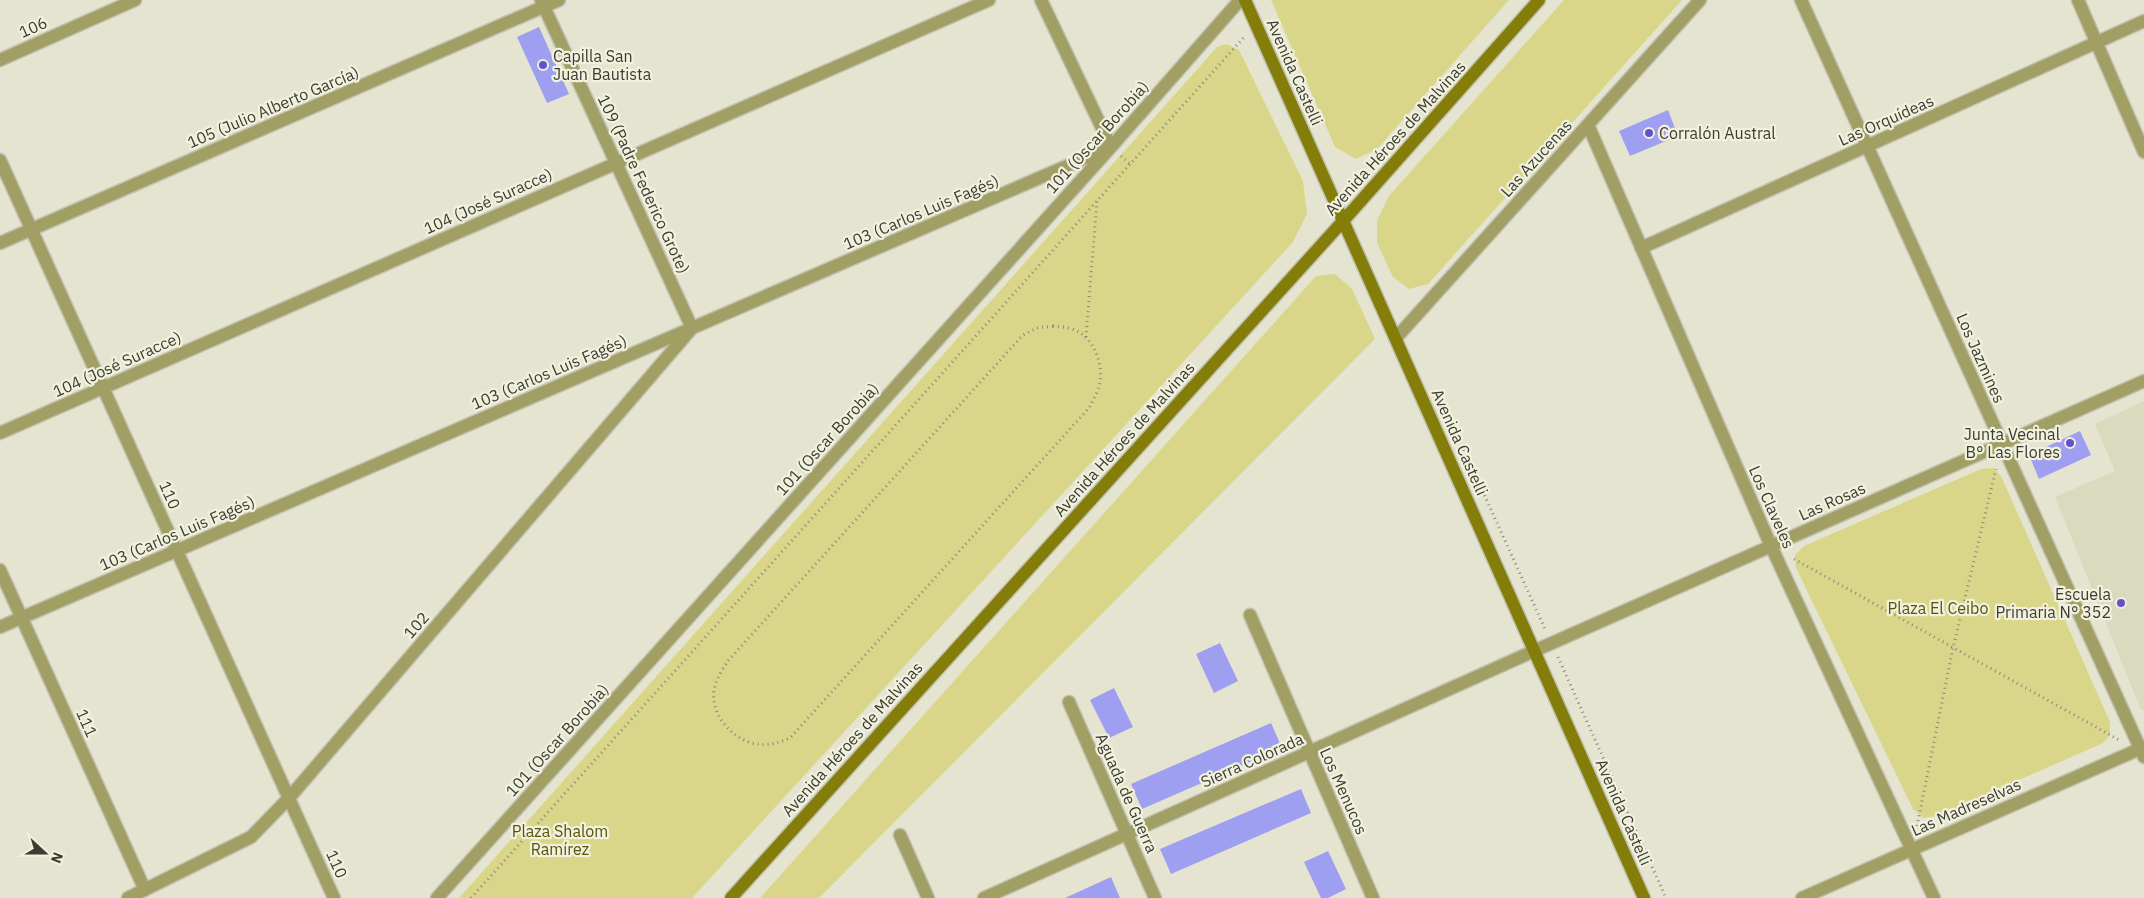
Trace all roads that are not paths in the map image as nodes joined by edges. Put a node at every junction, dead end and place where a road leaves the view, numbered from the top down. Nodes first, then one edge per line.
1 (135, 0) edge
2 (559, 0) edge
3 (989, 0) edge
4 (1041, 0) edge
5 (1240, 0) edge
6 (1244, 0) edge
7 (1539, 0) edge
8 (1700, 0) edge
9 (1801, 0) edge
10 (2078, 0) edge
11 (542, 3) edge
12 (2144, 21) edge
13 (2097, 42) junction
14 (0, 60) edge
15 (1588, 125) junction
16 (1867, 146) junction
17 (1111, 147) junction
18 (2144, 152) edge
19 (0, 160) edge
20 (616, 163) junction
21 (1344, 220) junction
22 (32, 229) junction
23 (0, 243) edge
24 (1641, 248) junction
25 (692, 328) junction
26 (1396, 338) junction
27 (2144, 382) edge
28 (103, 387) junction
29 (0, 433) edge
30 (2002, 444) junction
31 (1771, 546) junction
32 (177, 550) junction
33 (0, 570) edge
34 (1250, 615) dead end
35 (22, 618) junction
36 (0, 627) edge
37 (1534, 651) junction
38 (1069, 702) dead end
39 (2143, 751) edge
40 (1310, 752) junction
41 (289, 798) junction
42 (1127, 834) junction
43 (900, 835) dead end
44 (1913, 849) junction
45 (145, 890) junction
46 (128, 898) edge
47 (334, 898) edge
48 (437, 898) edge
49 (731, 898) edge
50 (928, 898) edge
51 (984, 898) edge
52 (1155, 898) edge
53 (1373, 898) edge
54 (1644, 898) edge
55 (1802, 898) edge
56 (1934, 898) edge

1 - 14 street, 106
2 - 11 street, 105 (Julio Alberto García)
3 - 20 street, 104 (José Suracce)
4 - 17 street
5 - 17 street, 101 (Oscar Borobia)
6 - 21 main road, Avenida Castelli
7 - 21 main road, Avenida Héroes de Malvinas
8 - 15 street, Las Azucenas
9 - 16 street, Los Jazmines
10 - 13 street
11 - 20 street, 109 (Padre Federico Grote)
11 - 22 street, 105 (Julio Alberto García)
12 - 13 street, Las Orquídeas
13 - 16 street, Las Orquídeas
13 - 18 street
15 - 24 street, Los Claveles
15 - 26 street, Las Azucenas
16 - 24 street, Las Orquídeas
16 - 30 street, Los Jazmines
17 - 25 street, 103 (Carlos Luis Fagés)
17 - 48 street, 101 (Oscar Borobia)
19 - 22 street, 110
20 - 25 street, 109 (Padre Federico Grote)
20 - 28 street, 104 (José Suracce)
21 - 26 main road, Avenida Castelli
21 - 49 main road, Avenida Héroes de Malvinas
22 - 23 street, 105 (Julio Alberto García)
22 - 28 street, 110
24 - 31 street, Los Claveles
25 - 32 street, 103 (Carlos Luis Fagés)
25 - 41 street, 102
26 - 37 main road, Avenida Castelli
27 - 30 street, Las Rosas
28 - 29 street, 104 (José Suracce)
28 - 32 street, 110
30 - 31 street, Las Rosas
30 - 39 street, Los Jazmines
31 - 37 street, Las Rosas
31 - 44 street, Los Claveles
32 - 35 street, 103 (Carlos Luis Fagés)
32 - 41 street, 110
33 - 35 street, 111
34 - 40 street, Los Menucos
35 - 36 street, 103 (Carlos Luis Fagés)
35 - 45 street, 111
37 - 40 street, Sierra Colorada
37 - 54 main road, Avenida Castelli
38 - 42 street, Aguada de Guerra
39 - 44 street, Las Madreselvas
40 - 42 street, Sierra Colorada
40 - 53 street, Los Menucos
41 - 45 street, 102
41 - 47 street, 110
42 - 51 street, Sierra Colorada
42 - 52 street, Aguada de Guerra
43 - 50 street
44 - 55 street, Las Madreselvas
44 - 56 street, Los Claveles
45 - 46 street, 102

